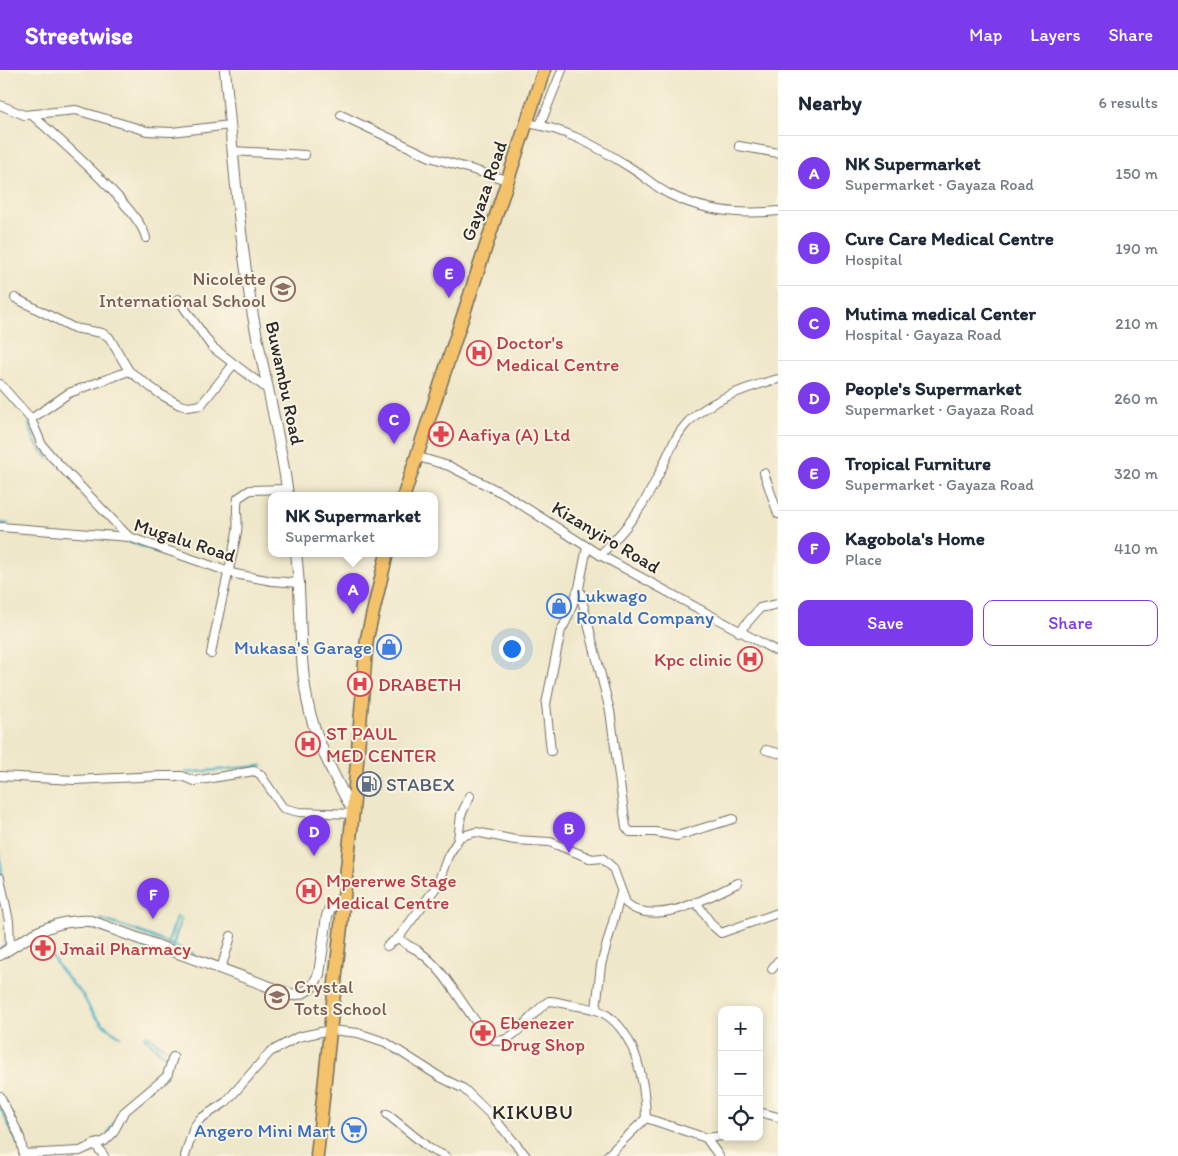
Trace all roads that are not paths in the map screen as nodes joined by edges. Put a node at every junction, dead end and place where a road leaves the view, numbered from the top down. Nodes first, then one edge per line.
1 (225, 70) edge
2 (544, 70) edge
3 (562, 70) edge
4 (0, 105) edge
5 (32, 115) junction
6 (341, 115) dead end
7 (526, 123) junction
8 (230, 124) junction
9 (540, 125) junction
10 (739, 146) dead end
11 (232, 151) junction
12 (778, 153) edge
13 (305, 155) dead end
14 (507, 180) junction
15 (778, 211) edge
16 (146, 238) dead end
17 (15, 298) dead end
18 (178, 299) dead end
19 (233, 365) junction
20 (129, 371) junction
21 (778, 379) edge
22 (0, 384) edge
23 (266, 388) junction
24 (31, 418) junction
25 (415, 456) junction
26 (764, 473) dead end
27 (288, 492) edge
28 (405, 492) edge
29 (778, 514) edge
30 (0, 527) edge
31 (129, 537) junction
32 (587, 547) junction
33 (600, 554) junction
34 (297, 557) edge
35 (386, 557) edge
36 (227, 572) junction
37 (300, 583) junction
38 (579, 588) junction
39 (778, 604) edge
40 (739, 632) junction
41 (778, 652) edge
42 (211, 654) dead end
43 (766, 750) dead end
44 (551, 751) dead end
45 (778, 753) edge
46 (0, 776) edge
47 (470, 796) dead end
48 (353, 812) junction
49 (732, 819) dead end
50 (458, 837) junction
51 (0, 878) edge
52 (738, 883) dead end
53 (621, 893) junction
54 (345, 896) junction
55 (696, 902) junction
56 (778, 913) edge
57 (231, 936) dead end
58 (398, 937) junction
59 (387, 946) dead end
60 (10, 948) junction
61 (0, 955) edge
62 (778, 961) edge
63 (221, 969) junction
64 (772, 969) dead end
65 (596, 1009) junction
66 (330, 1030) junction
67 (173, 1057) dead end
68 (0, 1096) edge
69 (763, 1113) edge
70 (387, 1114) dead end
71 (778, 1117) edge
72 (646, 1118) junction
73 (718, 1136) edge
74 (706, 1138) junction
75 (96, 1144) junction
76 (24, 1155) edge
77 (104, 1156) edge
78 (185, 1156) edge
79 (317, 1156) edge
80 (445, 1156) edge
81 (526, 1156) edge
82 (607, 1156) edge
83 (719, 1156) edge

1 - 8 street, Buwambu Road
2 - 7 main road, Gayaza Road
3 - 9 street
4 - 5 street
5 - 8 street
5 - 16 street
6 - 14 street
7 - 9 street
7 - 14 main road, Gayaza Road
8 - 11 street, Buwambu Road
9 - 15 street
10 - 12 street
11 - 13 street
11 - 23 street, Buwambu Road
14 - 25 main road, Gayaza Road
17 - 20 street
18 - 19 street
19 - 20 street
19 - 23 street
20 - 24 street
21 - 33 street
22 - 24 street
23 - 27 street, Buwambu Road
24 - 31 street
25 - 28 main road, Gayaza Road
25 - 32 street, Kizanyiro Road
26 - 29 street
27 - 36 street
30 - 31 street, Mugalu Road
31 - 36 street, Mugalu Road
32 - 33 street, Kizanyiro Road
32 - 38 street
33 - 40 street, Kizanyiro Road
34 - 37 street
35 - 48 main road
36 - 37 street, Mugalu Road
36 - 42 street
37 - 48 street
38 - 44 street
38 - 49 street
39 - 40 street
40 - 41 street, Kizanyiro Road
43 - 45 street
46 - 48 street
47 - 50 street
48 - 54 main road
50 - 53 street
50 - 58 street
51 - 60 street
52 - 55 street
53 - 55 street
53 - 65 street
54 - 63 street
54 - 66 main road
55 - 56 street
57 - 63 street
58 - 59 street
58 - 65 street
60 - 61 street
60 - 63 street
62 - 64 street
65 - 72 street
66 - 78 street
66 - 79 main road
66 - 81 street
67 - 75 street
68 - 76 street
69 - 71 street
70 - 80 street
72 - 74 street
72 - 82 street
73 - 74 street
74 - 83 street
75 - 76 street
75 - 77 street

